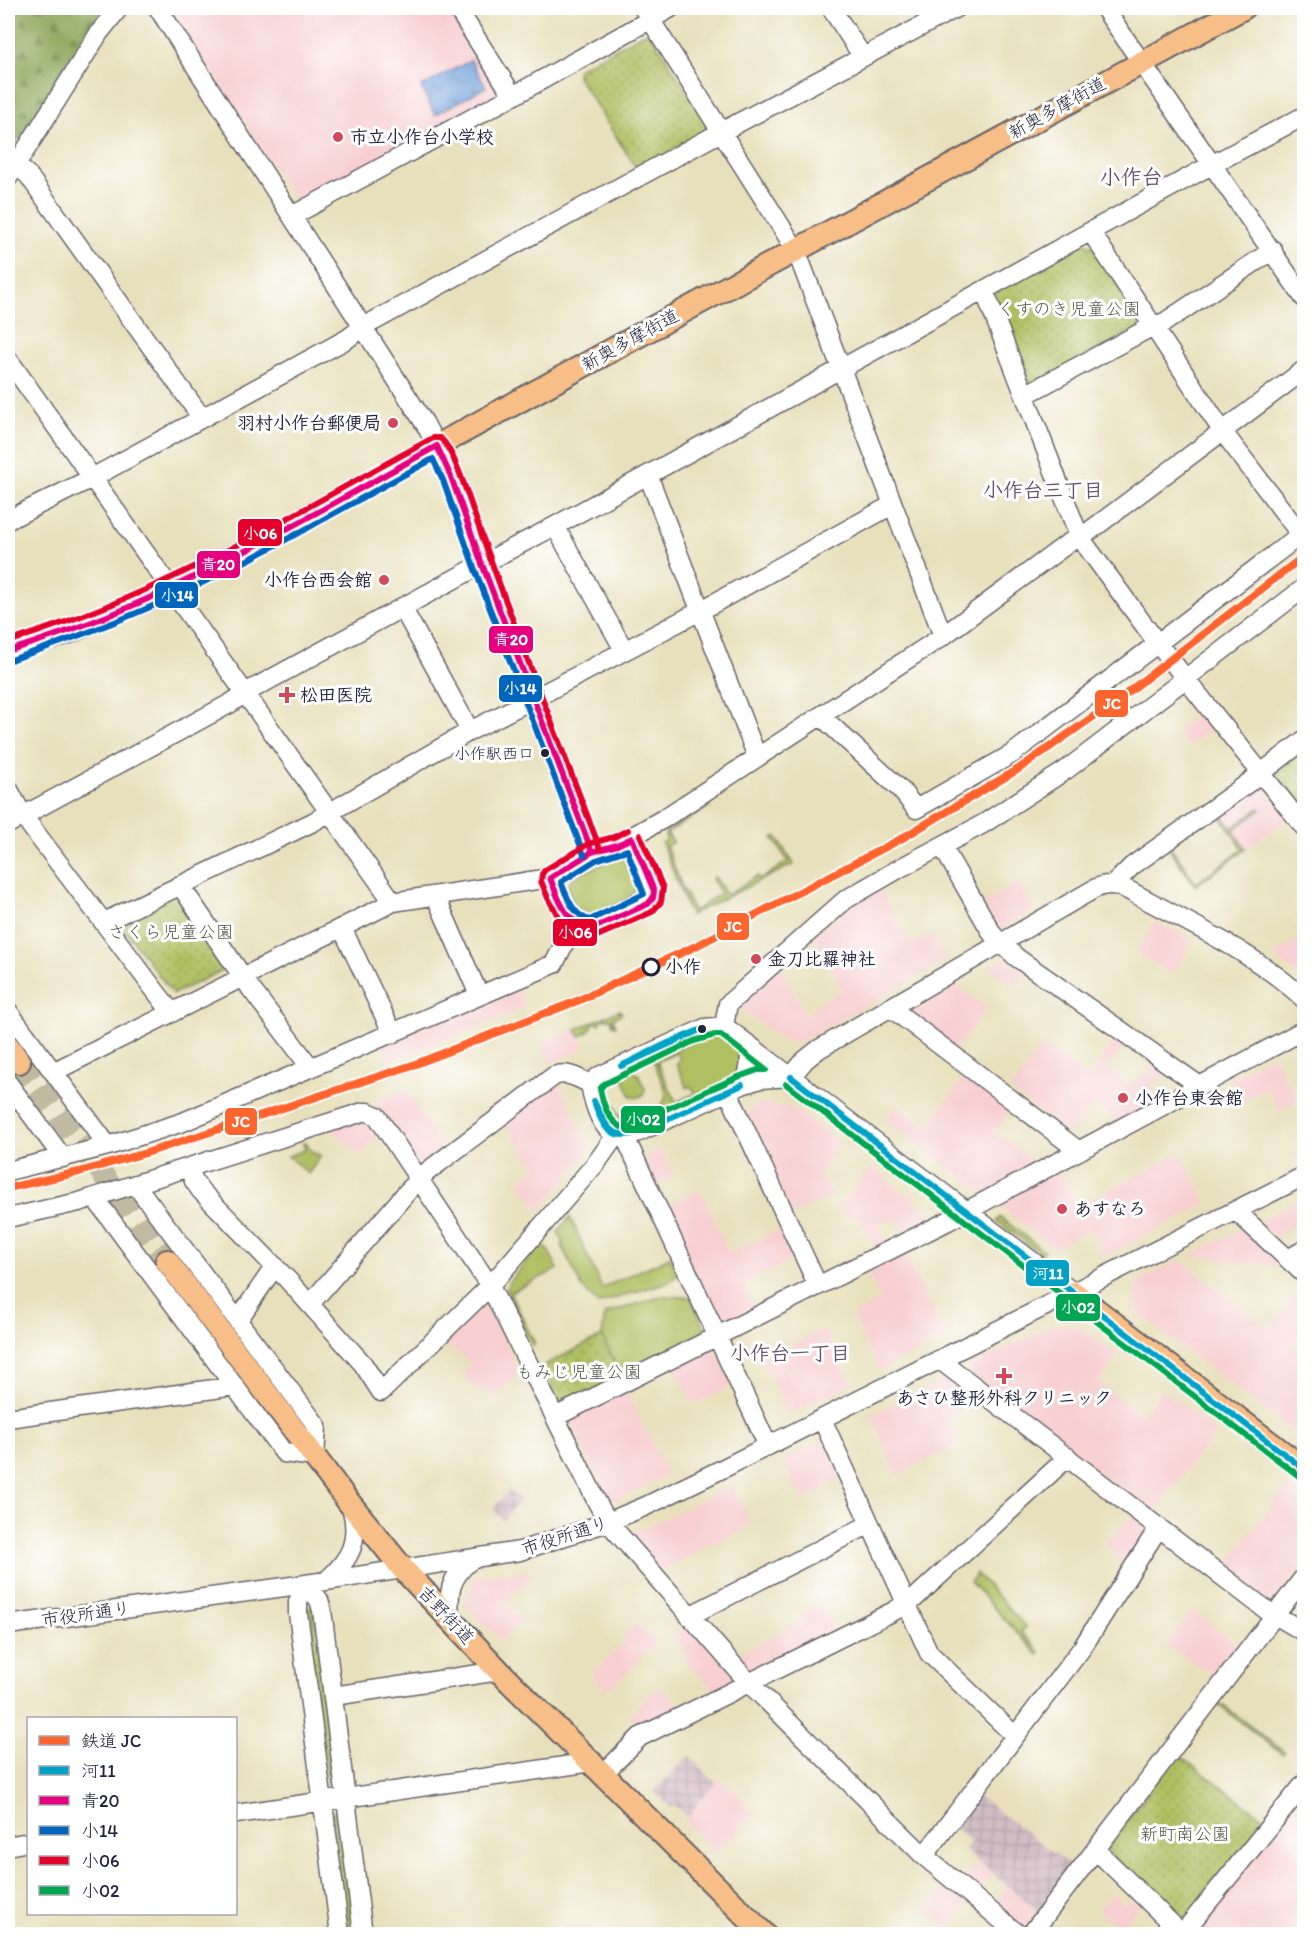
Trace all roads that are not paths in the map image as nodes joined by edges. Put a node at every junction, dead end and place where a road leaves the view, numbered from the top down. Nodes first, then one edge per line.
1 (118, 8) edge
2 (158, 8) edge
3 (457, 8) edge
4 (671, 8) edge
5 (831, 8) edge
6 (956, 8) edge
7 (1104, 8) edge
8 (1243, 8) edge
9 (647, 14) edge
10 (862, 57) junction
11 (1141, 62) junction
12 (513, 96) junction
13 (1305, 116) edge
14 (721, 132) junction
15 (1213, 164) junction
16 (12, 172) edge
17 (292, 216) junction
18 (1091, 232) junction
19 (796, 250) junction
20 (1273, 250) junction
21 (984, 291) junction
22 (1305, 298) edge
23 (1153, 326) junction
24 (363, 327) junction
25 (8, 359) edge
26 (841, 369) junction
27 (1305, 370) edge
28 (1025, 395) junction
29 (202, 418) junction
30 (1222, 432) junction
31 (437, 446) junction
32 (648, 475) junction
33 (92, 478) junction
34 (892, 505) junction
35 (8, 520) edge
36 (555, 526) junction
37 (1303, 533) edge
38 (1079, 536) junction
39 (482, 564) junction
40 (170, 588) junction
41 (1305, 588) edge
42 (402, 607) junction
43 (700, 611) junction
44 (943, 636) junction
45 (1158, 644) junction
46 (624, 650) junction
47 (8, 651) edge
48 (1185, 680) junction
49 (245, 693) junction
50 (533, 699) junction
51 (821, 716) junction
52 (470, 731) junction
53 (1305, 740) edge
54 (757, 757) junction
55 (1261, 773) junction
56 (8, 788) edge
57 (329, 812) junction
58 (15, 820) edge
59 (1305, 827) edge
60 (632, 838) junction
61 (942, 846) junction
62 (592, 852) junction
63 (550, 878) junction
64 (1114, 884) junction
65 (180, 885) junction
66 (436, 897) junction
67 (393, 902) junction
68 (104, 922) junction
69 (574, 924) junction
70 (342, 928) junction
71 (1001, 944) junction
72 (244, 977) junction
73 (479, 995) junction
74 (1305, 999) edge
75 (891, 1008) junction
76 (8, 1011) edge
77 (172, 1013) junction
78 (724, 1026) junction
79 (1305, 1030) edge
80 (393, 1034) junction
81 (748, 1044) junction
82 (311, 1068) junction
83 (53, 1072) junction
84 (791, 1077) junction
85 (8, 1083) edge
86 (590, 1084) junction
87 (1200, 1086) junction
88 (735, 1088) junction
89 (620, 1136) junction
90 (108, 1146) junction
91 (1078, 1151) junction
92 (63, 1158) junction
93 (189, 1168) junction
94 (8, 1171) edge
95 (1305, 1176) edge
96 (419, 1179) junction
97 (135, 1184) junction
98 (93, 1197) junction
99 (967, 1211) junction
100 (1236, 1211) junction
101 (8, 1218) edge
102 (1305, 1250) edge
103 (1288, 1259) junction
104 (167, 1261) tunnel mouth
105 (275, 1266) junction
106 (1305, 1274) edge
107 (490, 1286) junction
108 (818, 1287) junction
109 (1074, 1293) junction
110 (310, 1304) junction
111 (238, 1320) junction
112 (716, 1336) junction
113 (940, 1360) junction
114 (235, 1386) junction
115 (555, 1417) junction
116 (8, 1418) edge
117 (822, 1419) junction
118 (768, 1446) junction
119 (315, 1457) junction
120 (1068, 1457) junction
121 (1305, 1470) edge
122 (351, 1506) junction
123 (609, 1522) junction
124 (870, 1524) junction
125 (1159, 1527) junction
126 (472, 1559) junction
127 (403, 1569) junction
128 (1305, 1577) edge
129 (326, 1581) junction
130 (306, 1584) junction
131 (906, 1604) junction
132 (689, 1616) junction
133 (1275, 1616) junction
134 (450, 1621) junction
135 (8, 1625) edge
136 (1305, 1632) edge
137 (499, 1671) junction
138 (749, 1683) junction
139 (333, 1696) junction
140 (1015, 1736) junction
141 (598, 1768) junction
142 (1305, 1784) edge
143 (345, 1799) junction
144 (322, 1802) junction
145 (237, 1814) edge
146 (27, 1842) edge
147 (8, 1845) edge
148 (1096, 1850) junction
149 (924, 1856) junction
150 (1182, 1934) edge
151 (339, 1935) edge
152 (363, 1935) edge
153 (764, 1935) edge
154 (1018, 1935) edge
155 (1031, 1935) edge

1 - 16 street
2 - 17 street
3 - 12 street
4 - 9 street
5 - 10 street
6 - 10 street
7 - 11 street
8 - 11 main road, 新奥多摩街道
9 - 12 street
9 - 14 street
10 - 14 street
11 - 15 street
11 - 19 main road, 新奥多摩街道
12 - 17 street
13 - 15 street
14 - 19 street
14 - 24 street
15 - 18 street
15 - 20 street
16 - 29 street
17 - 24 street
18 - 21 street
18 - 23 street
19 - 26 street
19 - 31 main road, 新奥多摩街道
20 - 22 street
20 - 23 street
21 - 26 street
21 - 28 street
23 - 28 street
23 - 30 street
24 - 29 street
24 - 31 street
25 - 33 street
26 - 32 street
26 - 34 street
27 - 30 street
28 - 38 street
29 - 33 street
30 - 37 street
30 - 38 street
31 - 39 street
31 - 40 main road, 新奥多摩街道
32 - 36 street
32 - 43 street
33 - 35 street
33 - 40 street
34 - 43 street
34 - 44 street
36 - 39 street
36 - 46 street
37 - 45 street
38 - 44 street
38 - 45 street
39 - 42 street
39 - 50 street
40 - 47 main road, 新奥多摩街道
40 - 49 street
41 - 48 street
42 - 49 street
42 - 52 street
43 - 46 street
43 - 54 street
44 - 51 street
45 - 48 street
45 - 51 street
46 - 50 street
48 - 55 street
48 - 61 street
49 - 57 street
49 - 58 street
50 - 52 street
50 - 62 street
51 - 54 street
52 - 57 street
53 - 55 street
54 - 60 street
55 - 59 street
55 - 64 street
56 - 58 street
57 - 65 street
57 - 67 street
58 - 68 street
60 - 62 street
60 - 69 street
61 - 71 street
61 - 78 street
62 - 63 street
63 - 66 street
63 - 69 street
64 - 71 street
64 - 74 street
65 - 68 street
65 - 72 street
66 - 67 street
66 - 73 street
67 - 70 street
68 - 77 street
69 - 73 street
70 - 72 street
70 - 80 street
71 - 75 street
71 - 87 street
72 - 77 street
72 - 82 street
73 - 80 street
75 - 84 street
75 - 91 street
76 - 83 street
77 - 83 street
78 - 81 street
78 - 86 street
79 - 87 street
80 - 82 street
81 - 84 street
81 - 88 street
82 - 90 street
83 - 90 street
84 - 88 street
84 - 99 street
85 - 92 street
86 - 89 street
86 - 96 street
87 - 91 street
88 - 89 street
88 - 108 street
89 - 107 street
89 - 112 street
90 - 92 street
91 - 99 street
92 - 94 street
93 - 96 street
93 - 97 street
93 - 105 street
95 - 100 street, 市役所通り
96 - 107 street
96 - 110 street
97 - 98 street
97 - 111 street
98 - 101 street
98 - 114 street
99 - 108 street
99 - 109 street
100 - 103 street
100 - 109 street, 市役所通り
102 - 103 street
103 - 106 street
104 - 119 main road, 吉野街道
105 - 110 street
105 - 111 street
107 - 110 street
107 - 115 street
108 - 112 street
109 - 113 street, 市役所通り
109 - 121 main road
111 - 119 street
112 - 115 street
112 - 118 street
113 - 117 street, 市役所通り
113 - 120 street
114 - 116 street
114 - 119 street
115 - 123 street
117 - 118 street, 市役所通り
117 - 124 street
118 - 123 street, 市役所通り
119 - 122 main road, 吉野街道
120 - 125 street
120 - 131 street
122 - 127 main road, 吉野街道
122 - 129 street
123 - 126 street, 市役所通り
123 - 132 street
124 - 131 street
124 - 132 street
125 - 133 street
125 - 140 street
126 - 127 street, 市役所通り
126 - 134 street
127 - 129 street, 市役所通り
127 - 134 main road, 吉野街道
128 - 133 street
129 - 130 street, 市役所通り
130 - 135 street, 市役所通り
130 - 139 street
130 - 144 street
131 - 138 street
131 - 140 street
132 - 138 street
133 - 136 street
133 - 148 street
134 - 137 main road, 吉野街道
137 - 139 street
137 - 141 main road, 吉野街道
138 - 141 street
138 - 149 street
139 - 143 street
140 - 149 street
141 - 143 street
141 - 153 main road, 吉野街道
142 - 150 street
143 - 144 street
143 - 152 street
144 - 145 street
144 - 151 street
146 - 147 street
148 - 150 street
148 - 155 street
149 - 154 street

